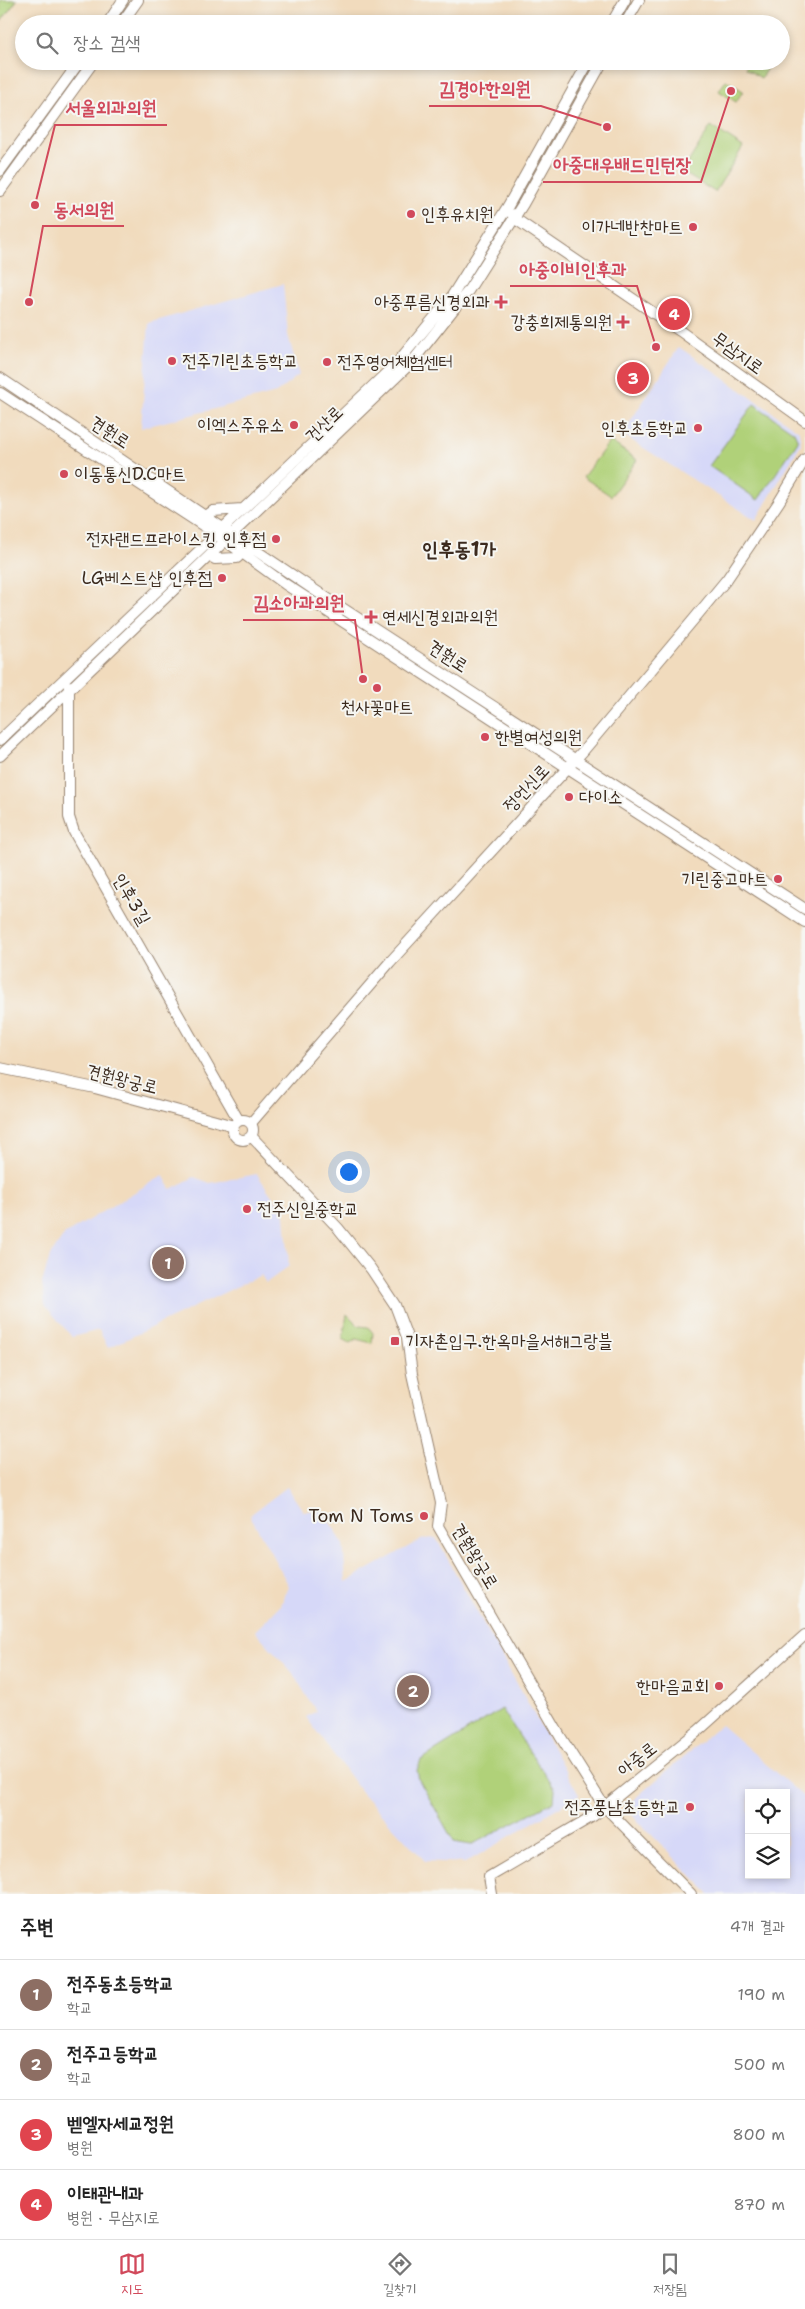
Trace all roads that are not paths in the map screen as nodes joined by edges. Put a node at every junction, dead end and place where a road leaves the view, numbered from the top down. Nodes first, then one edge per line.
1 (123, 0) edge
2 (138, 0) edge
3 (625, 0) edge
4 (639, 0) edge
5 (113, 15) edge
6 (127, 15) edge
7 (616, 15) edge
8 (630, 15) edge
9 (73, 70) edge
10 (87, 70) edge
11 (584, 70) edge
12 (599, 70) edge
13 (0, 171) edge
14 (0, 191) edge
15 (508, 206) junction
16 (514, 218) junction
17 (0, 378) edge
18 (0, 393) edge
19 (805, 421) edge
20 (805, 460) edge
21 (242, 510) junction
22 (206, 516) junction
23 (219, 531) junction
24 (233, 534) junction
25 (225, 541) junction
26 (242, 553) junction
27 (210, 555) junction
28 (70, 673) junction
29 (69, 690) junction
30 (0, 740) edge
31 (0, 756) edge
32 (572, 763) junction
33 (805, 909) edge
34 (805, 922) edge
35 (0, 1068) edge
36 (237, 1123) junction
37 (250, 1123) junction
38 (251, 1136) junction
39 (805, 1635) edge
40 (604, 1806) junction
41 (492, 1894) edge
42 (691, 1894) edge

1 - 5 street
2 - 6 street
3 - 7 street
4 - 8 street
9 - 13 street
10 - 14 street
11 - 15 street, 건산로
12 - 16 street, 건산로
15 - 16 street, 무삼지로
15 - 21 street, 건산로
16 - 19 street, 무삼지로
16 - 24 street, 건산로
17 - 22 street, 견훤로
18 - 23 street, 견훤로
20 - 32 street, 정언신로
21 - 22 street
21 - 23 street, 건산로
22 - 23 street, 견훤로
23 - 24 street, 견훤로
23 - 25 street, 견훤로
23 - 28 street, 건산로
24 - 25 street, 건산로
24 - 32 street, 견훤로
25 - 26 street, 견훤로
25 - 27 street, 건산로
26 - 27 street
26 - 32 street, 견훤로
27 - 29 street, 건산로
28 - 29 street, 인후3길
28 - 30 street, 건산로
29 - 31 street, 건산로
29 - 36 street, 인후3길
32 - 33 street, 견훤로
32 - 34 street, 견훤로
32 - 37 street, 정언신로
35 - 36 street, 견훤왕궁로
36 - 37 street
36 - 38 street
37 - 38 street
38 - 40 street, 견훤왕궁로
39 - 40 street, 아중로
40 - 41 street, 아중로
40 - 42 street, 견훤왕궁로

